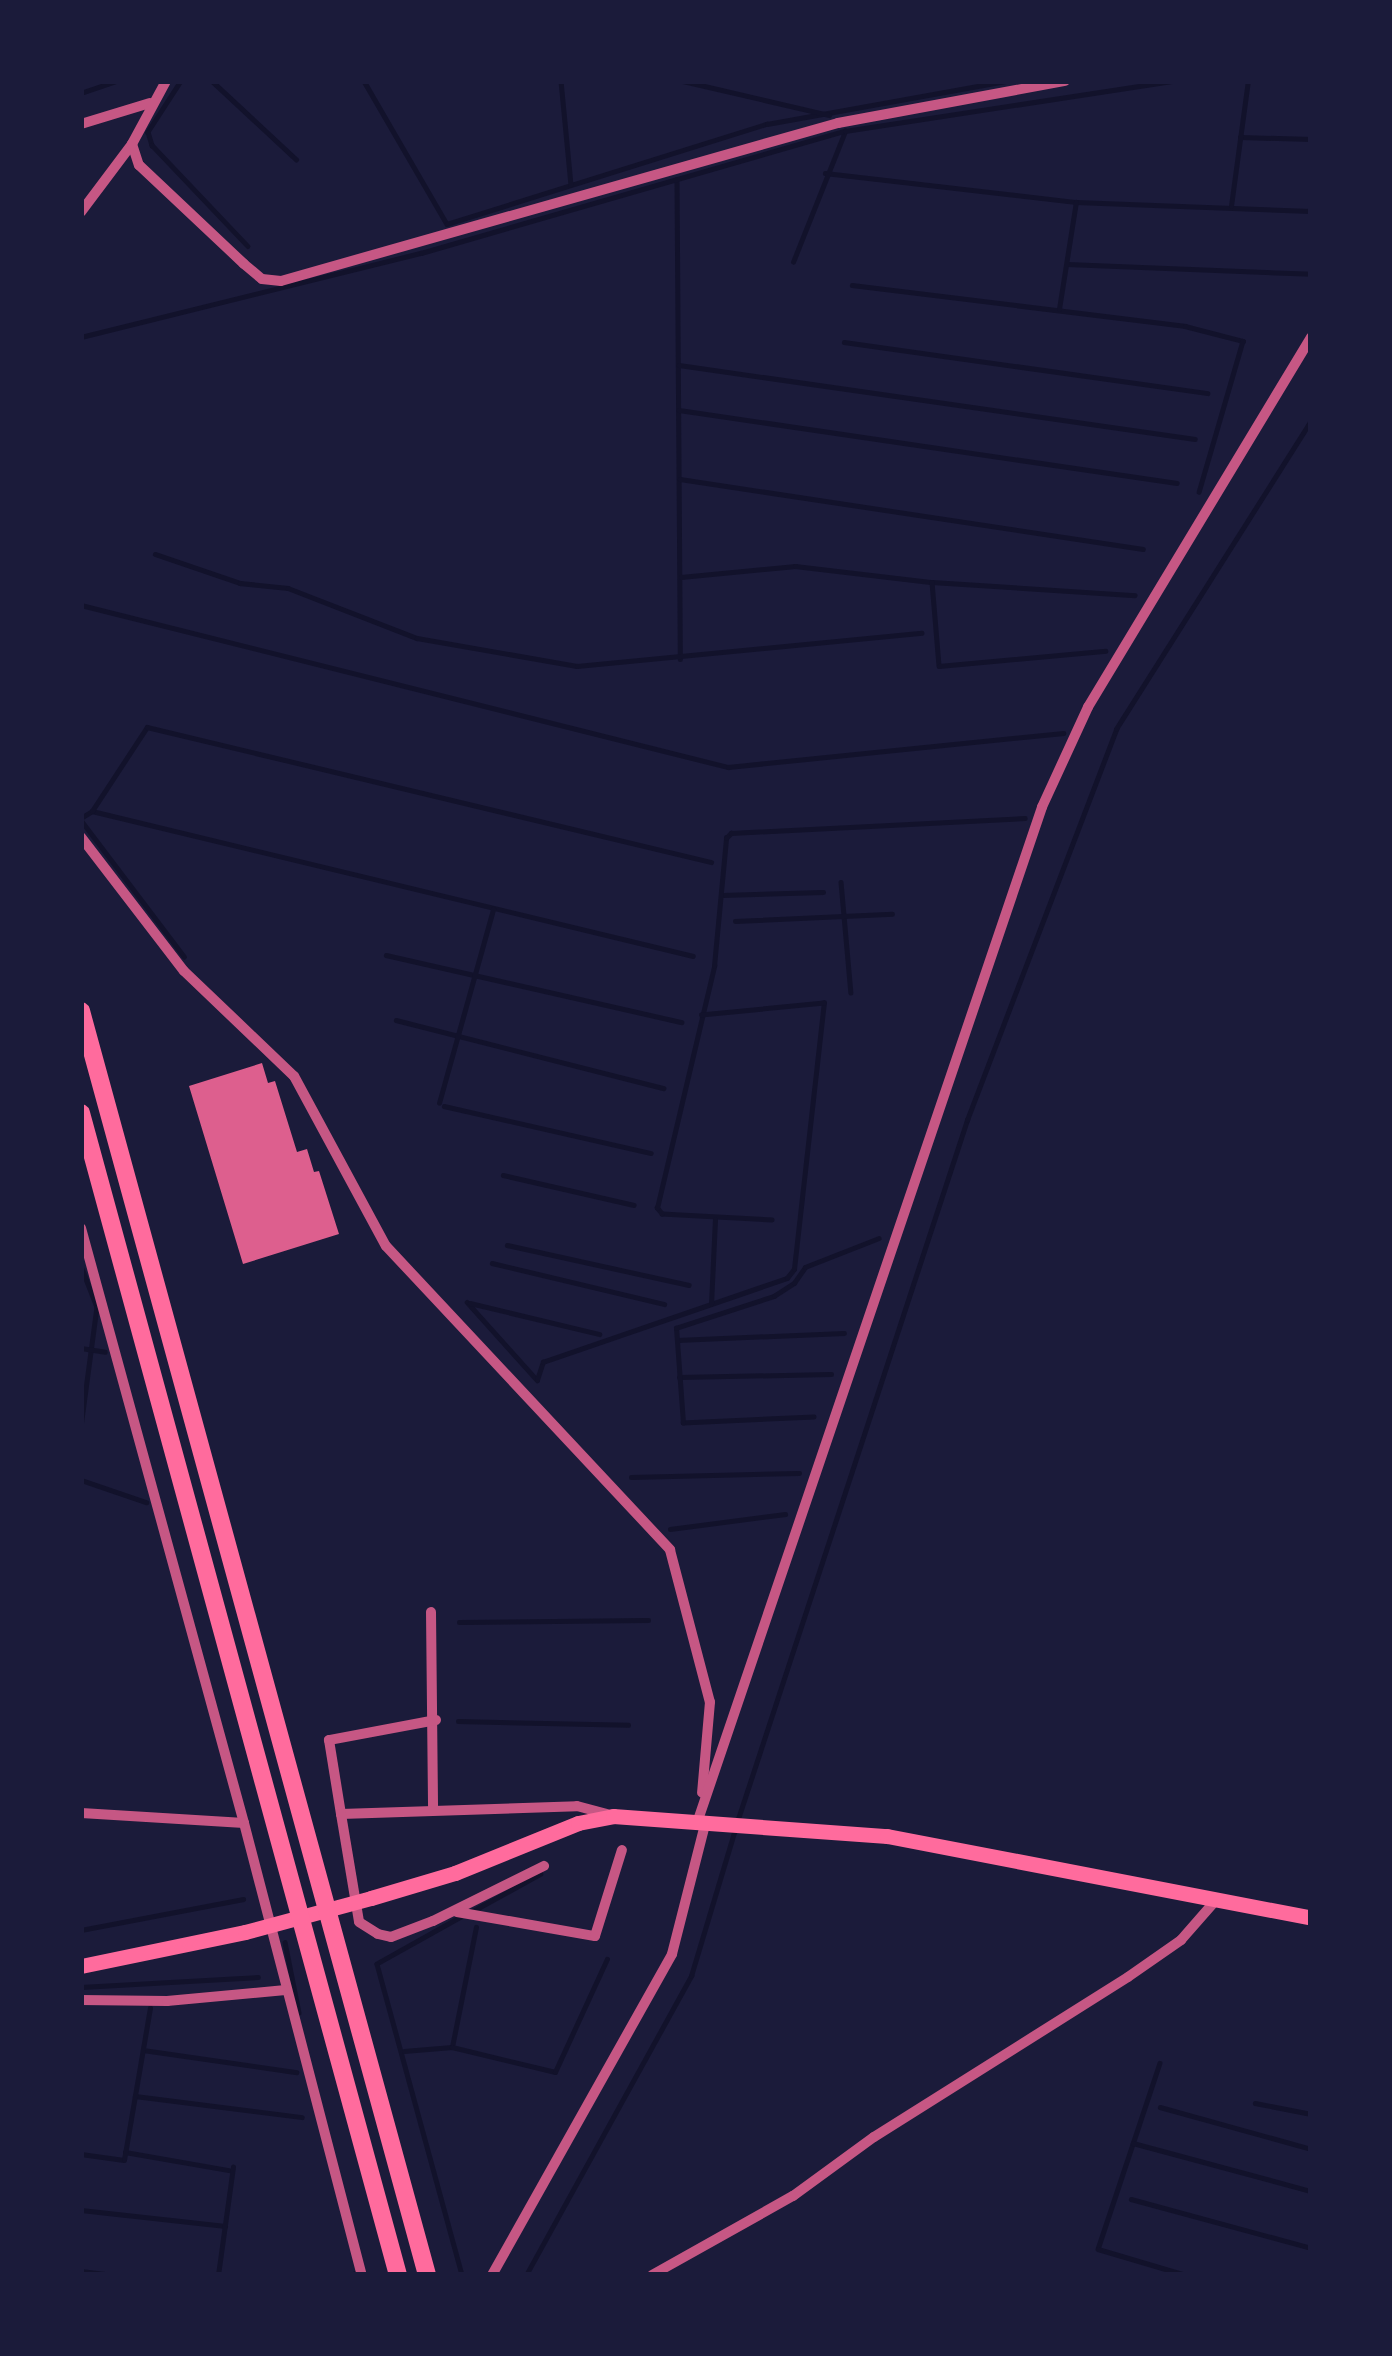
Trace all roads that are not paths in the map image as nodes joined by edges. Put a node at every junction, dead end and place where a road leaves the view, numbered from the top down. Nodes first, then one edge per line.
1 (166, 81) edge
2 (1065, 81) edge
3 (149, 103) junction
4 (81, 124) edge
5 (132, 145) junction
6 (81, 212) edge
7 (1311, 337) edge
8 (81, 837) edge
9 (81, 1011) edge
10 (81, 1113) edge
11 (81, 1228) edge
12 (431, 1612) dead end
13 (436, 1720) junction
14 (433, 1809) junction
15 (81, 1813) edge
16 (341, 1814) junction
17 (613, 1816) junction
18 (702, 1820) junction
19 (244, 1823) junction
20 (622, 1850) dead end
21 (544, 1865) dead end
22 (1216, 1900) junction
23 (454, 1911) junction
24 (1311, 1918) edge
25 (81, 1966) edge
26 (285, 1990) junction
27 (81, 2000) edge
28 (362, 2275) edge
29 (398, 2275) edge
30 (427, 2275) edge
31 (492, 2275) edge
32 (652, 2275) edge

1 - 3 street
2 - 5 street
3 - 4 street
3 - 5 street
5 - 6 street
7 - 18 street
8 - 18 street
9 - 30 highway
10 - 29 highway
11 - 19 street
12 - 13 street
13 - 14 street
13 - 16 street
14 - 16 street
14 - 17 street
15 - 19 street
16 - 23 street
17 - 18 main road
17 - 25 main road
18 - 22 main road
18 - 31 street
19 - 26 street
20 - 23 street
21 - 23 street
22 - 24 main road
22 - 32 street
26 - 27 street
26 - 28 street

